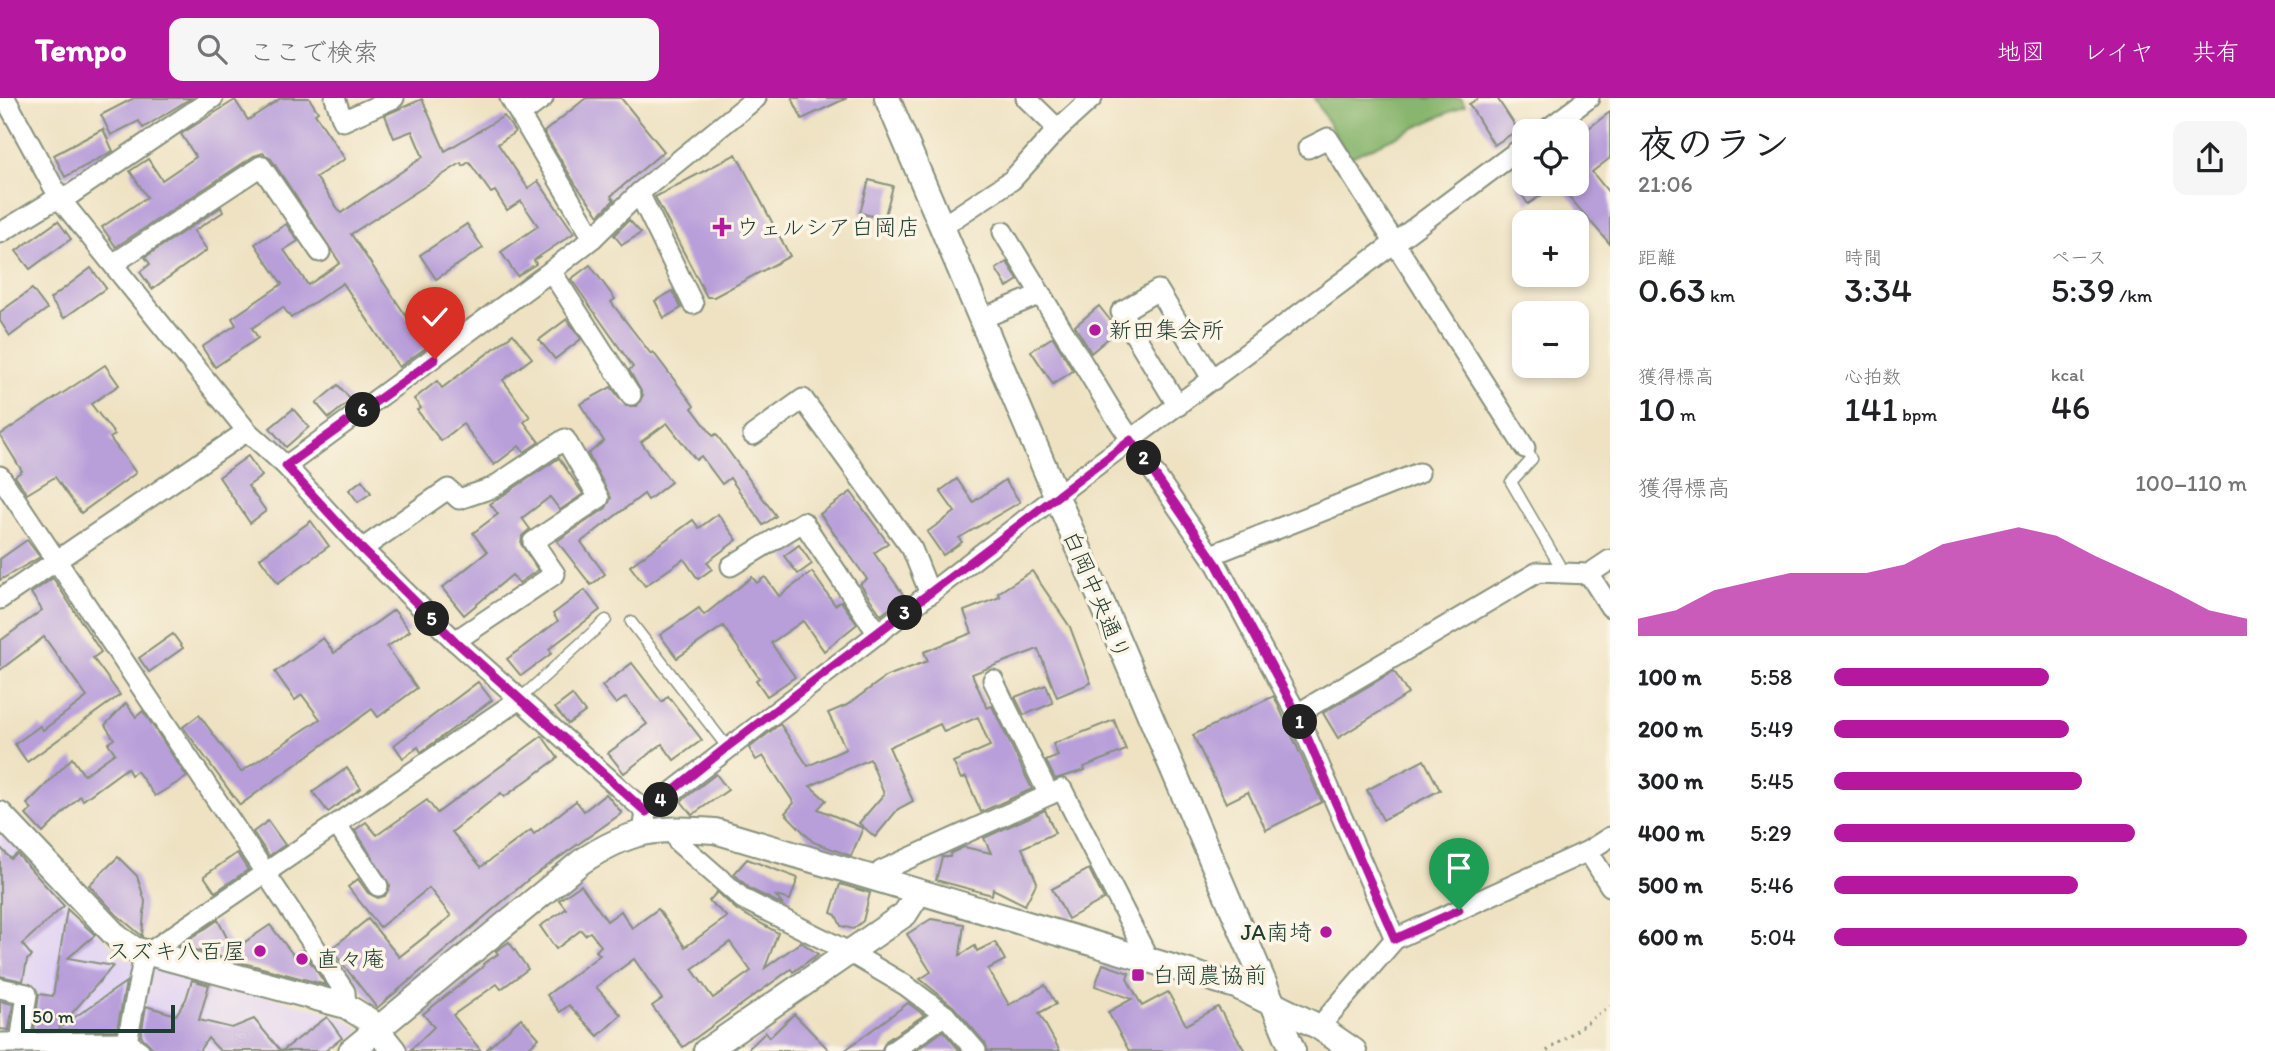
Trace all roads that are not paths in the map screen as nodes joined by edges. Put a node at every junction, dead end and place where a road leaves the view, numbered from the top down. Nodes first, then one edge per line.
1 (5, 98) edge
2 (335, 98) edge
3 (394, 98) edge
4 (543, 98) edge
5 (756, 98) edge
6 (887, 98) edge
7 (1026, 98) edge
8 (1092, 98) edge
9 (1589, 98) edge
10 (202, 101) edge
11 (515, 106) edge
12 (1561, 119) edge
13 (1058, 128) junction
14 (1308, 148) dead end
15 (1512, 155) edge
16 (639, 193) junction
17 (60, 199) junction
18 (941, 227) junction
19 (1003, 232) dead end
20 (0, 233) edge
21 (593, 238) junction
22 (1394, 244) junction
23 (320, 252) dead end
24 (113, 264) junction
25 (551, 271) junction
26 (1041, 293) junction
27 (693, 304) dead end
28 (980, 320) junction
29 (1213, 380) junction
30 (631, 395) dead end
31 (1178, 406) junction
32 (247, 431) junction
33 (753, 435) dead end
34 (1131, 440) junction
35 (1525, 448) joint
36 (286, 466) junction
37 (1419, 473) dead end
38 (0, 475) edge
39 (1055, 497) junction
40 (362, 549) junction
41 (1211, 555) junction
42 (1610, 560) edge
43 (55, 561) junction
44 (731, 566) dead end
45 (1564, 573) junction
46 (1589, 575) junction
47 (930, 594) junction
48 (0, 599) edge
49 (1610, 607) edge
50 (606, 620) dead end
51 (631, 622) dead end
52 (878, 634) junction
53 (455, 641) junction
54 (993, 680) dead end
55 (521, 698) junction
56 (1297, 714) junction
57 (727, 747) junction
58 (1049, 796) junction
59 (0, 814) edge
60 (644, 822) junction
61 (337, 825) junction
62 (673, 828) junction
63 (1610, 837) edge
64 (1588, 851) junction
65 (267, 873) junction
66 (878, 879) junction
67 (378, 886) dead end
68 (1610, 886) edge
69 (919, 892) junction
70 (1395, 939) junction
71 (849, 952) junction
72 (148, 953) junction
73 (1149, 960) junction
74 (0, 988) edge
75 (1272, 1002) junction
76 (345, 1006) junction
77 (945, 1015) junction
78 (1319, 1027) junction
79 (377, 1030) junction
80 (10, 1043) edge
81 (129, 1048) edge
82 (1289, 1049) edge
83 (351, 1051) edge
84 (394, 1051) edge
85 (706, 1051) edge
86 (893, 1051) edge
87 (976, 1051) edge
88 (1354, 1051) edge

1 - 17 street
2 - 3 street
4 - 11 street
5 - 16 street
6 - 18 street, 白岡中央通り
7 - 13 street
8 - 13 street
9 - 12 street
10 - 17 street
11 - 21 street
13 - 18 street
14 - 22 street
15 - 22 street
16 - 21 street
16 - 27 street
17 - 20 street
17 - 24 street
18 - 28 street, 白岡中央通り
19 - 26 street
21 - 25 street
22 - 29 street
22 - 35 street
23 - 24 street
24 - 32 street
25 - 30 street
25 - 36 street
26 - 28 street
26 - 34 street
28 - 39 street, 白岡中央通り
29 - 31 street
29 - 31 street
31 - 34 street
32 - 36 street
32 - 43 street
33 - 47 street
34 - 39 street
34 - 41 street
35 - 45 lane
36 - 40 street
37 - 41 street
38 - 43 street
39 - 47 street
39 - 75 street, 白岡中央通り
40 - 53 street
40 - 53 street
41 - 56 street
42 - 46 street
43 - 48 street
43 - 65 street
44 - 52 street
45 - 46 street
45 - 56 street
46 - 49 street
47 - 52 street
50 - 55 lane
51 - 57 lane
52 - 57 street
53 - 55 street
54 - 58 street
55 - 60 street
55 - 61 street
56 - 70 street
57 - 60 street
58 - 66 street
58 - 73 street
59 - 72 street
60 - 62 street
60 - 79 street
61 - 65 street
61 - 67 street
62 - 66 street
62 - 71 street
63 - 64 street
64 - 68 street
64 - 70 street
65 - 72 street
65 - 76 street
66 - 69 street
69 - 71 street
69 - 73 street
70 - 78 street
71 - 77 street
71 - 85 street
72 - 76 street
72 - 81 street
73 - 75 street
74 - 80 street
75 - 78 street
75 - 82 street, 白岡中央通り
76 - 79 street
77 - 86 street
77 - 87 street
78 - 88 street
79 - 83 street
79 - 84 street
80 - 81 street

